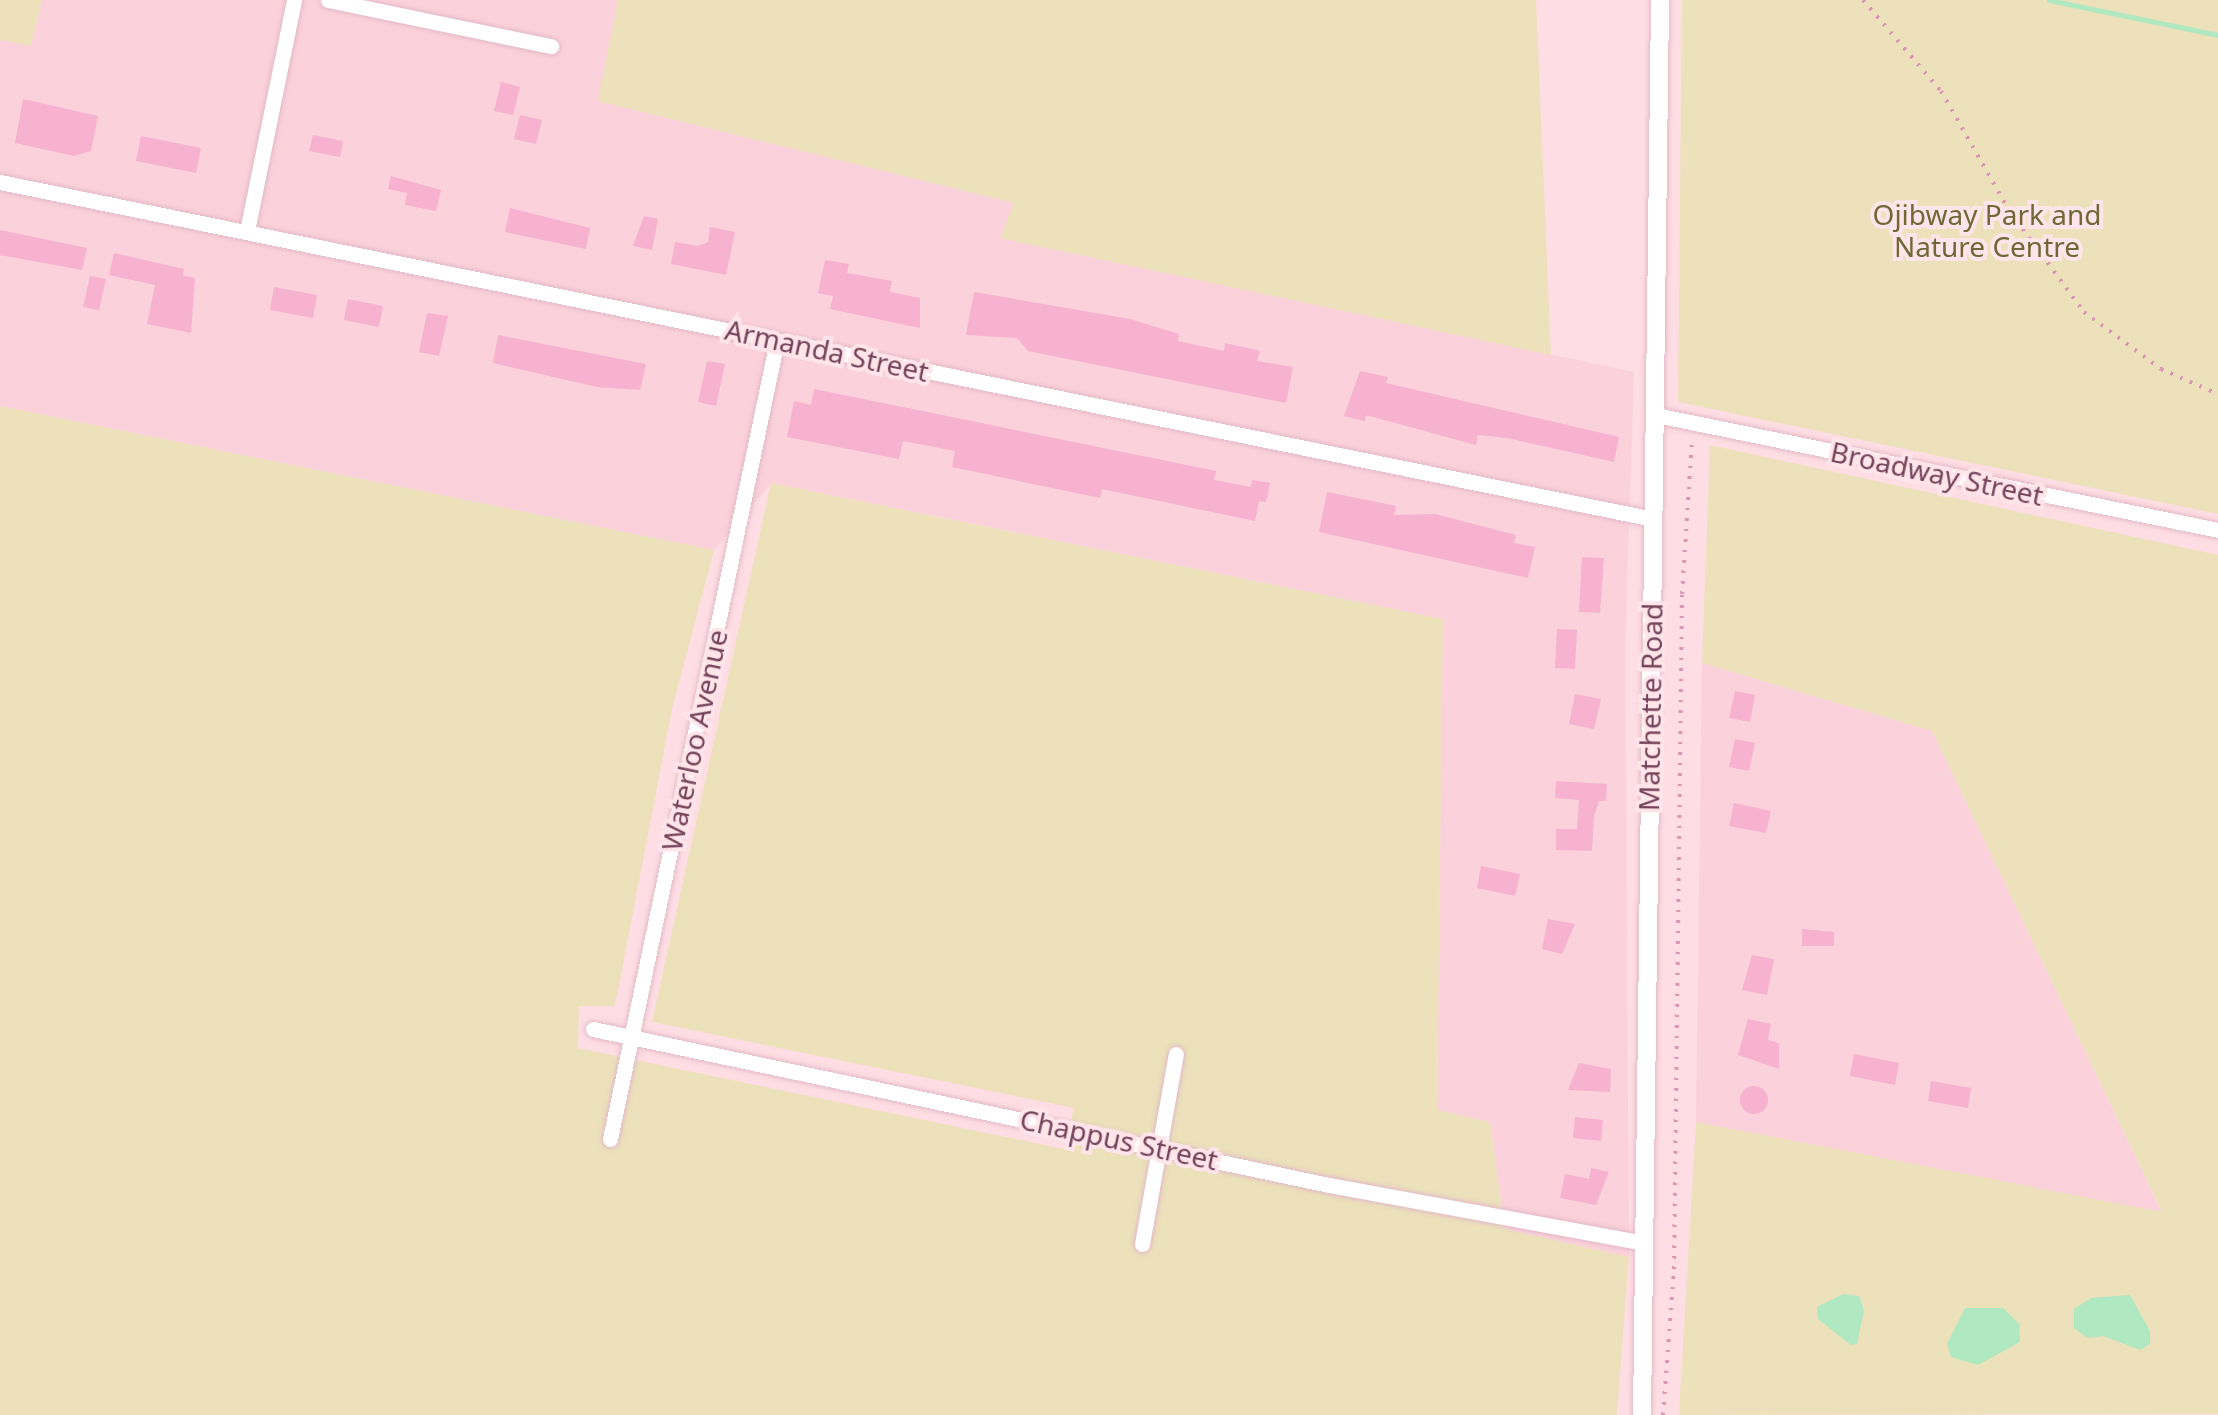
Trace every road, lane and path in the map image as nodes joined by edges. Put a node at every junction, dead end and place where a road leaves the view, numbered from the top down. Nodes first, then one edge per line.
1 (294, 0) edge
2 (328, 0) edge
3 (1660, 0) edge
4 (1864, 0) edge
5 (551, 46) dead end
6 (0, 182) edge
7 (246, 231) junction
8 (777, 340) junction
9 (2218, 394) edge
10 (1656, 416) junction
11 (1693, 423) junction
12 (1654, 518) junction
13 (2218, 530) edge
14 (593, 1030) dead end
15 (632, 1037) junction
16 (1176, 1054) dead end
17 (610, 1140) dead end
18 (1160, 1146) junction
19 (1645, 1243) junction
20 (1142, 1244) dead end
21 (1642, 1415) edge
22 (1663, 1415) edge

1 - 7 street
2 - 5 street
3 - 10 street, Matchette Road
4 - 9 path
6 - 7 street, Armanda Street
7 - 8 street, Armanda Street
8 - 12 street, Armanda Street
8 - 15 street, Waterloo Avenue
10 - 11 street, Broadway Street
10 - 12 street, Matchette Road
11 - 13 street, Broadway Street
11 - 22 path
12 - 19 street, Matchette Road
14 - 15 street, Chappus Street
15 - 17 street, Waterloo Avenue
15 - 18 street, Chappus Street
16 - 18 street
18 - 19 street, Chappus Street
18 - 20 street
19 - 21 street, Matchette Road

